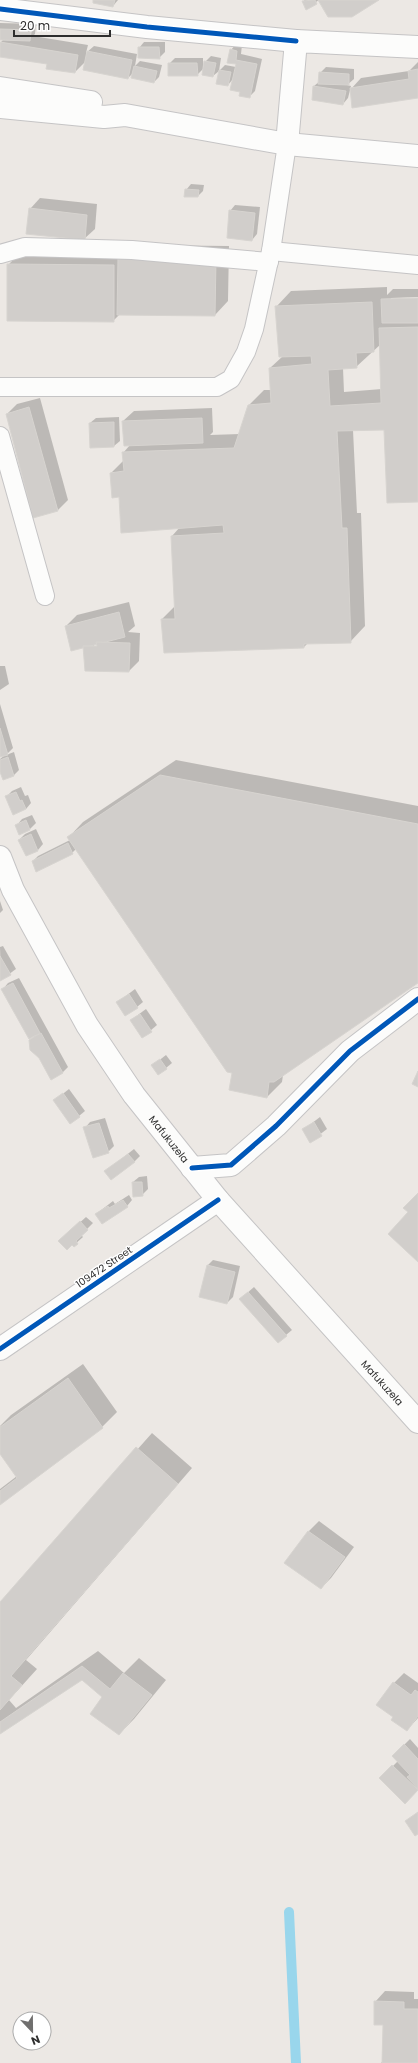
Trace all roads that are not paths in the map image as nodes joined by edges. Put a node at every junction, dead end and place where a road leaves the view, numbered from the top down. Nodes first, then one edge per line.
1 (0, 9) edge
2 (296, 41) junction
3 (418, 48) edge
4 (0, 88) edge
5 (0, 107) edge
6 (125, 115) junction
7 (287, 144) junction
8 (418, 156) edge
9 (0, 254) edge
10 (270, 256) junction
11 (418, 265) edge
12 (0, 387) edge
13 (0, 436) edge
14 (45, 596) dead end
15 (0, 857) edge
16 (418, 999) edge
17 (192, 1168) junction
18 (218, 1200) junction
19 (0, 1349) edge
20 (418, 1422) edge

1 - 2 main road
2 - 3 main road
2 - 7 main road
4 - 6 main road
5 - 6 main road
6 - 7 main road
7 - 8 main road
7 - 10 lane
9 - 10 lane
10 - 11 lane
10 - 12 lane
13 - 14 lane
15 - 17 main road, Mafukuzela
16 - 17 main road
17 - 18 main road, Mafukuzela
18 - 19 main road, 109472 Street
18 - 20 main road, Mafukuzela

